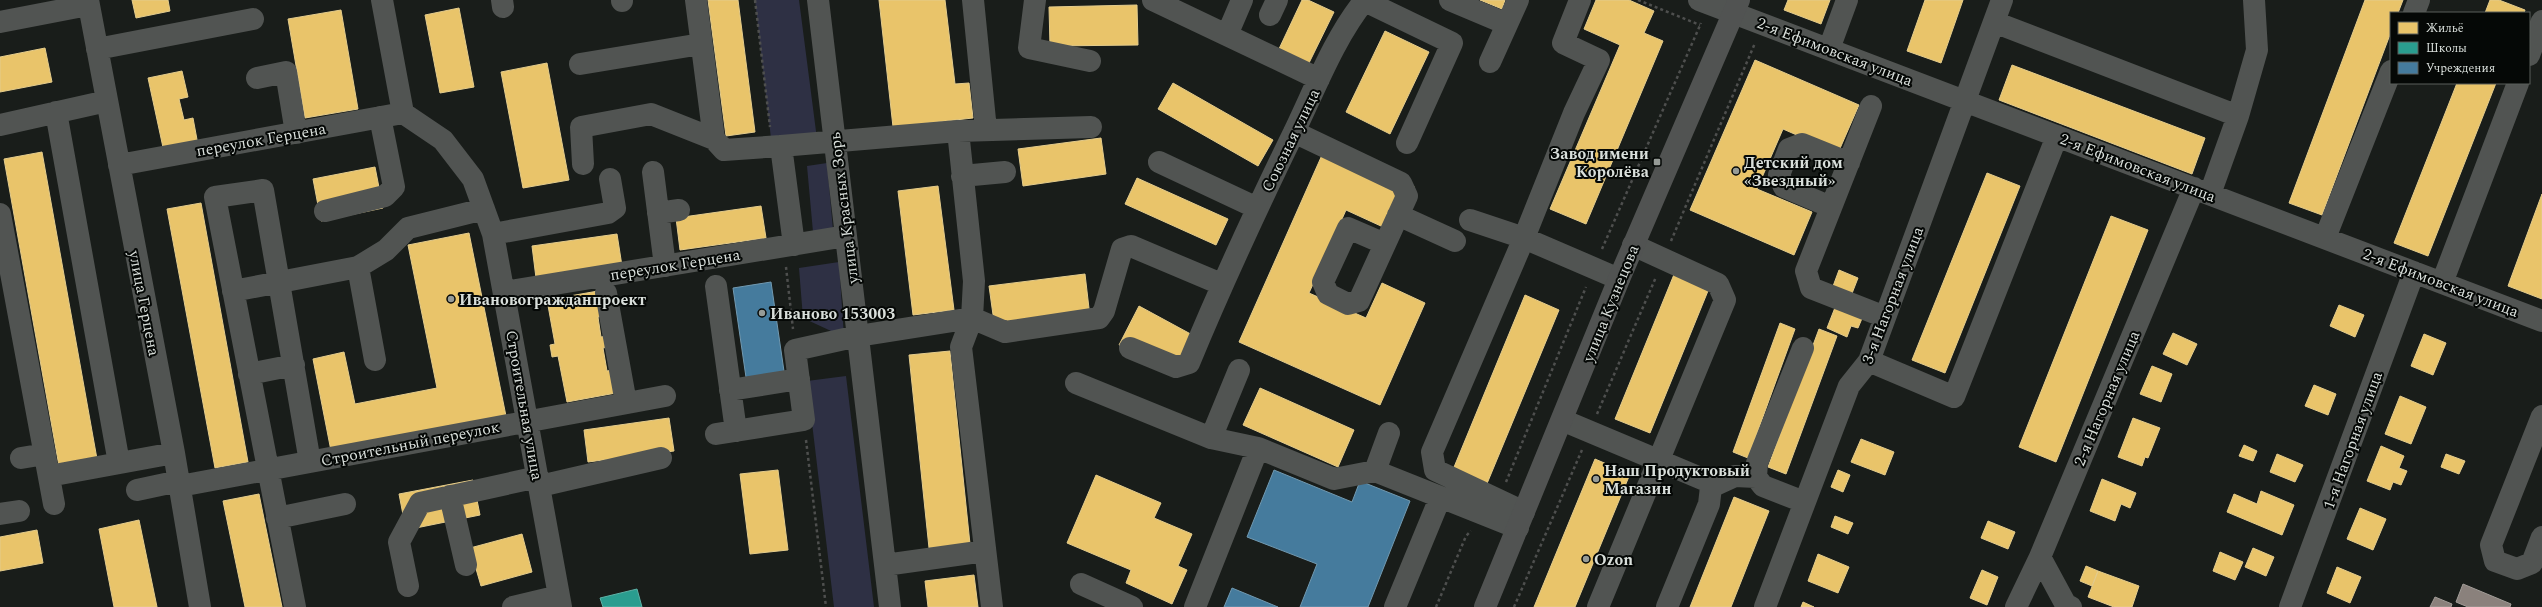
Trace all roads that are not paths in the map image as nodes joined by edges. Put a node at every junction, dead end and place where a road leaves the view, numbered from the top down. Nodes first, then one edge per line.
1 (382, 0) edge
2 (696, 0) edge
3 (818, 0) edge
4 (973, 0) edge
5 (1035, 0) edge
6 (1153, 0) edge
7 (1242, 0) edge
8 (1365, 0) edge
9 (1450, 0) edge
10 (1518, 0) edge
11 (1580, 0) edge
12 (1847, 0) edge
13 (2002, 0) edge
14 (2254, 0) edge
15 (2419, 0) edge
16 (88, 2) edge
17 (1704, 2) edge
18 (1737, 6) edge
19 (2414, 12) edge
20 (253, 19) dead end
21 (0, 22) edge
22 (1994, 22) junction
23 (2542, 22) edge
24 (1507, 24) junction
25 (1227, 36) junction
26 (701, 44) junction
27 (97, 49) junction
28 (1829, 49) junction
29 (2530, 52) edge
30 (1090, 60) dead end
31 (1490, 62) dead end
32 (580, 64) dead end
33 (2390, 74) edge
34 (258, 78) dead end
35 (1319, 79) junction
36 (2518, 84) edge
37 (107, 101) junction
38 (1964, 101) junction
39 (1871, 106) dead end
40 (56, 112) junction
41 (403, 113) junction
42 (2238, 116) junction
43 (380, 117) junction
44 (0, 125) edge
45 (1091, 127) dead end
46 (986, 130) junction
47 (958, 131) junction
48 (1294, 132) junction
49 (296, 133) junction
50 (2057, 136) junction
51 (714, 139) junction
52 (835, 143) junction
53 (1407, 143) dead end
54 (781, 146) junction
55 (1160, 162) dead end
56 (1849, 163) junction
57 (583, 164) dead end
58 (119, 165) junction
59 (653, 172) dead end
60 (1005, 172) dead end
61 (962, 176) junction
62 (610, 178) dead end
63 (2202, 191) junction
64 (1831, 207) junction
65 (1257, 208) junction
66 (484, 209) junction
67 (679, 210) dead end
68 (325, 212) dead end
69 (658, 213) junction
70 (0, 214) edge
71 (1398, 215) junction
72 (1470, 220) dead end
73 (493, 234) junction
74 (846, 236) junction
75 (1524, 238) junction
76 (2325, 238) junction
77 (1456, 241) dead end
78 (1385, 244) dead end
79 (794, 245) junction
80 (1633, 245) junction
81 (665, 266) junction
82 (358, 267) junction
83 (2414, 272) junction
84 (1619, 279) junction
85 (279, 283) junction
86 (2442, 283) junction
87 (1221, 284) junction
88 (716, 286) dead end
89 (233, 291) junction
90 (505, 292) junction
91 (606, 293) dead end
92 (1885, 317) junction
93 (972, 318) junction
94 (2542, 321) edge
95 (858, 336) junction
96 (1130, 348) dead end
97 (1803, 348) dead end
98 (375, 360) dead end
99 (1869, 361) junction
100 (294, 365) junction
101 (1239, 370) dead end
102 (249, 374) junction
103 (799, 380) junction
104 (1076, 382) dead end
105 (730, 390) junction
106 (665, 396) dead end
107 (626, 403) junction
108 (2542, 416) edge
109 (1562, 420) junction
110 (528, 421) junction
111 (1389, 433) dead end
112 (1211, 438) junction
113 (1258, 448) junction
114 (174, 453) junction
115 (45, 454) junction
116 (21, 458) dead end
117 (661, 458) dead end
118 (310, 462) junction
119 (1659, 462) junction
120 (119, 463) junction
121 (268, 470) junction
122 (1375, 471) junction
123 (49, 476) junction
124 (1756, 477) junction
125 (539, 482) junction
126 (179, 484) junction
127 (1711, 487) junction
128 (137, 490) dead end
129 (450, 496) junction
130 (1440, 498) junction
131 (1804, 502) junction
132 (54, 504) dead end
133 (345, 504) dead end
134 (1492, 508) junction
135 (277, 518) junction
136 (1521, 520) junction
137 (2542, 537) edge
138 (985, 551) junction
139 (2040, 557) junction
140 (466, 565) dead end
141 (885, 565) junction
142 (1081, 584) dead end
143 (408, 586) dead end
144 (560, 601) edge
145 (200, 607) edge
146 (295, 607) edge
147 (513, 607) edge
148 (890, 607) edge
149 (992, 607) edge
150 (1132, 607) edge
151 (1195, 607) edge
152 (1395, 607) edge
153 (1485, 607) edge
154 (1598, 607) edge
155 (1667, 607) edge
156 (1765, 607) edge
157 (2016, 607) edge
158 (2071, 607) edge
159 (2290, 607) edge

1 - 41 street
2 - 26 street
3 - 52 street, улица Красных Зорь
4 - 46 street
5 - 30 street
6 - 25 street
7 - 25 street
8 - 35 street, Союзная улица
8 - 53 street
9 - 24 street
10 - 24 street
11 - 75 street
12 - 28 street
13 - 22 street, 3-я Нагорная улица
14 - 42 street, 2-я Нагорная улица
15 - 19 street
16 - 21 street
16 - 27 street, улица Герцена
17 - 18 street, 2-я Ефимовская улица
18 - 28 street, 2-я Ефимовская улица
18 - 80 main road, улица Кузнецова
20 - 27 street
22 - 38 street, 3-я Нагорная улица
22 - 42 street
23 - 29 street
24 - 31 street
25 - 35 street
26 - 32 street
26 - 51 street
27 - 37 street, улица Герцена
28 - 38 street, 2-я Ефимовская улица
33 - 76 street
34 - 49 street
35 - 48 street, Союзная улица
36 - 86 street
37 - 40 street
37 - 58 street, улица Герцена
38 - 50 street, 2-я Ефимовская улица
38 - 92 street, 3-я Нагорная улица
39 - 56 street
40 - 44 street
40 - 120 street
41 - 43 street, переулок Герцена
41 - 66 street, Строительная улица
42 - 63 street, 2-я Нагорная улица
43 - 49 street, переулок Герцена
43 - 68 street
45 - 46 street
46 - 47 street
47 - 52 street
47 - 61 street
48 - 65 street, Союзная улица
48 - 71 street
49 - 58 street, переулок Герцена
50 - 63 street, 2-я Ефимовская улица
50 - 99 street
51 - 54 street
51 - 57 street
52 - 54 street
52 - 74 street, улица Красных Зорь
54 - 79 street
55 - 65 street
56 - 64 street
56 - 64 street
58 - 114 street, улица Герцена
59 - 69 street
60 - 61 street
61 - 93 street
62 - 73 street
63 - 76 street, 2-я Ефимовская улица
63 - 139 street, 2-я Нагорная улица
64 - 92 street
65 - 87 street, Союзная улица
66 - 73 street, Строительная улица
66 - 82 street
67 - 69 street
69 - 81 street
70 - 115 street
71 - 77 street
71 - 78 street
72 - 75 street
73 - 90 street, Строительная улица
74 - 79 street, переулок Герцена
74 - 95 street, улица Красных Зорь
75 - 84 street
75 - 134 street
76 - 83 street, 2-я Ефимовская улица
79 - 81 street, переулок Герцена
80 - 84 main road, улица Кузнецова
80 - 119 street
81 - 90 street, переулок Герцена
82 - 85 street
82 - 98 street
83 - 86 street, 2-я Ефимовская улица
83 - 159 street, 1-я Нагорная улица
84 - 109 main road, улица Кузнецова
85 - 89 street
85 - 89 street
85 - 100 street
86 - 94 street, 2-я Ефимовская улица
87 - 93 street
87 - 96 street, Союзная улица
88 - 105 street
89 - 102 street
90 - 110 street, Строительная улица
91 - 107 street
92 - 99 street, 3-я Нагорная улица
93 - 95 street
93 - 138 street
95 - 103 street
95 - 141 street, улица Красных Зорь
97 - 124 street
99 - 131 street, 3-я Нагорная улица
100 - 102 street
100 - 118 street
101 - 112 street
102 - 121 street
103 - 105 street
103 - 105 street
104 - 112 street
106 - 107 street, Строительный переулок
107 - 110 street, Строительный переулок
108 - 137 street
109 - 119 street
109 - 136 main road, улица Кузнецова
110 - 118 street, Строительный переулок
110 - 125 street, Строительная улица
111 - 122 street
112 - 113 street
113 - 122 street
113 - 151 street
114 - 120 street
114 - 126 street, улица Герцена
115 - 116 street
115 - 123 street
117 - 125 street
118 - 121 street, Строительный переулок
119 - 127 street
119 - 154 street
120 - 123 street
121 - 126 street, Строительный переулок
121 - 135 street
122 - 130 street
123 - 132 street
124 - 127 street
124 - 131 street
125 - 129 street
125 - 144 street, Строительная улица
126 - 128 street, Строительный переулок
126 - 145 street, улица Герцена
127 - 155 street
129 - 140 street
129 - 143 street
130 - 134 street
130 - 152 street
131 - 156 street, 3-я Нагорная улица
133 - 135 street
134 - 136 street
135 - 146 street
136 - 153 main road, улица Кузнецова
138 - 141 street
138 - 149 street
139 - 157 street, 2-я Нагорная улица
139 - 158 street
141 - 148 street, улица Красных Зорь
142 - 150 street
144 - 147 street

